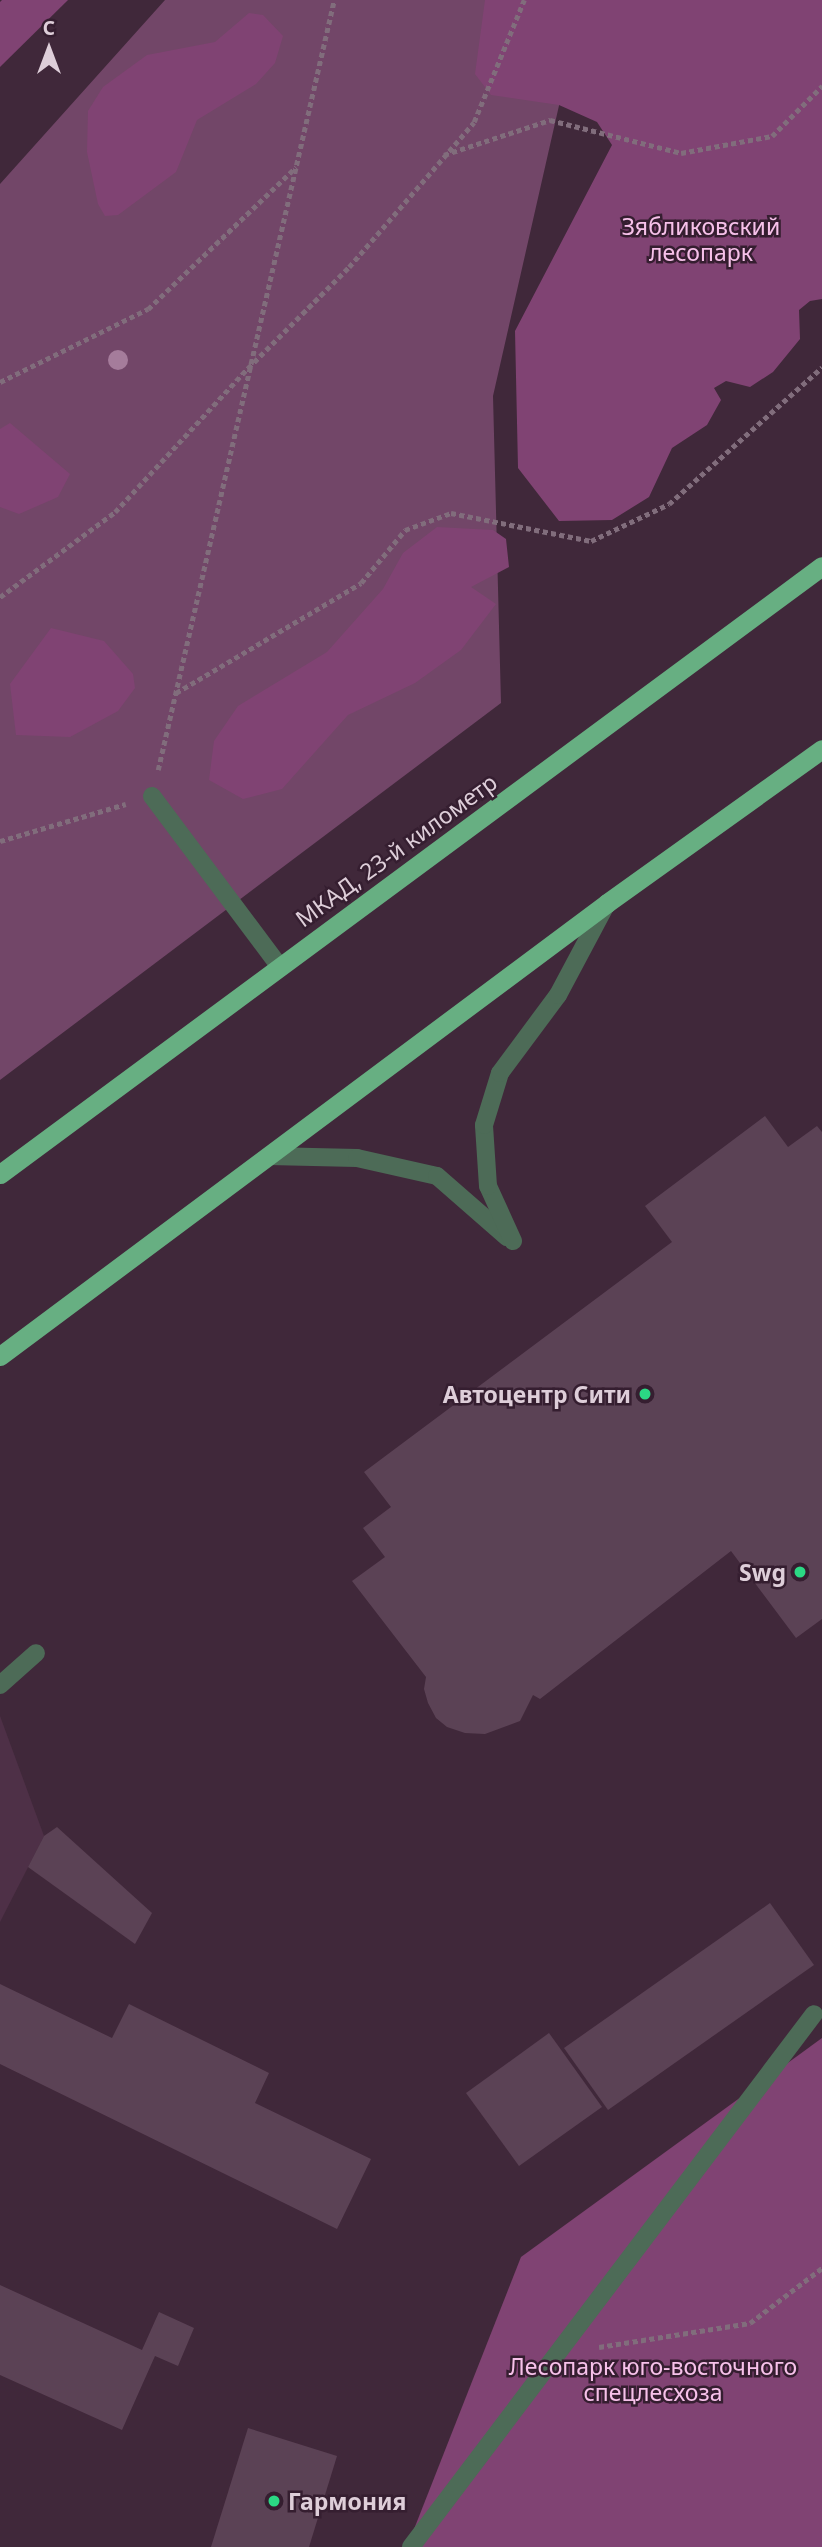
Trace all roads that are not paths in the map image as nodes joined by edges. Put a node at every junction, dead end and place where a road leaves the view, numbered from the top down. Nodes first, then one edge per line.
1 (822, 566) edge
2 (822, 749) edge
3 (152, 796) road end
4 (607, 903) junction
5 (280, 967) junction
6 (269, 1156) junction
7 (0, 1174) edge
8 (0, 1356) edge
9 (36, 1653) dead end
10 (0, 1685) edge
11 (814, 2014) dead end
12 (411, 2547) edge

1 - 5 highway, МКАД, 23-й километр
2 - 4 highway
3 - 5 lane
4 - 6 highway
4 - 6 lane
5 - 7 highway, МКАД, 23-й километр
6 - 8 highway
9 - 10 lane
11 - 12 lane

